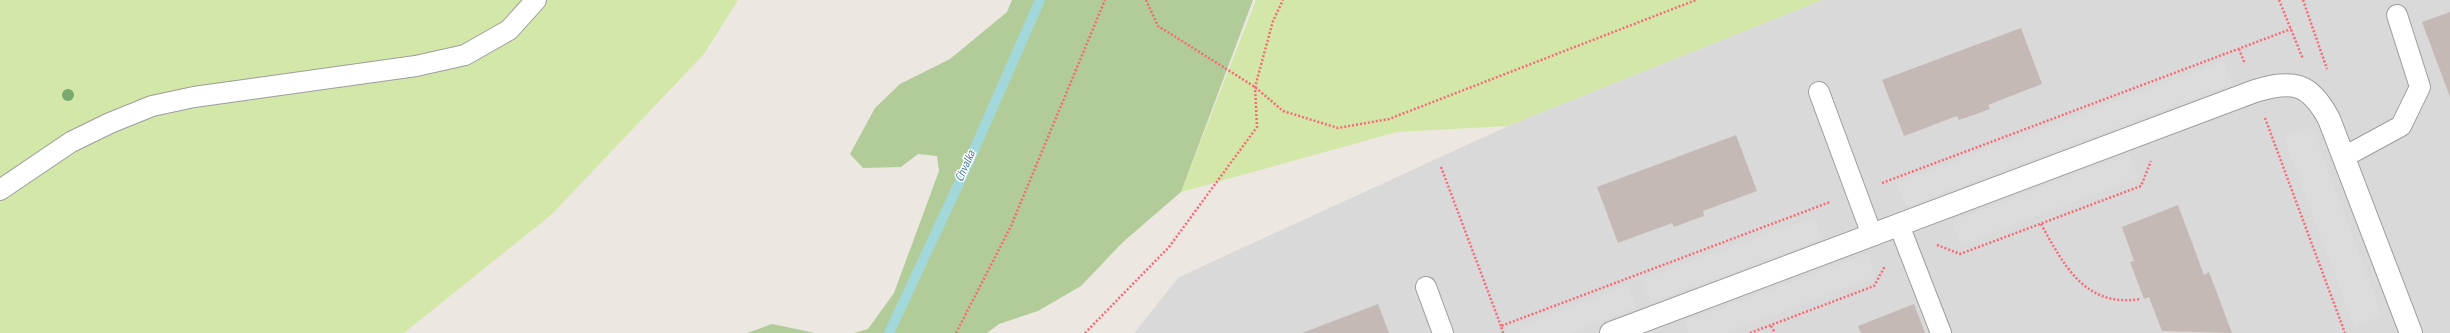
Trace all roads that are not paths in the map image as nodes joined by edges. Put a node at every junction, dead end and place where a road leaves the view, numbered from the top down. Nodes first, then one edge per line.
1 (536, 0) edge
2 (2397, 15) dead end
3 (1819, 92) dead end
4 (2344, 157) junction
5 (0, 190) edge
6 (1899, 225) junction
7 (1872, 235) junction
8 (1426, 287) dead end
9 (1637, 328) edge
10 (1443, 333) edge
11 (1611, 333) edge
12 (1941, 333) edge
13 (2411, 333) edge

1 - 5 lane
2 - 4 lane
3 - 7 lane
4 - 6 street
4 - 13 street
6 - 7 street
6 - 12 lane
7 - 9 street
8 - 10 lane
9 - 11 street

